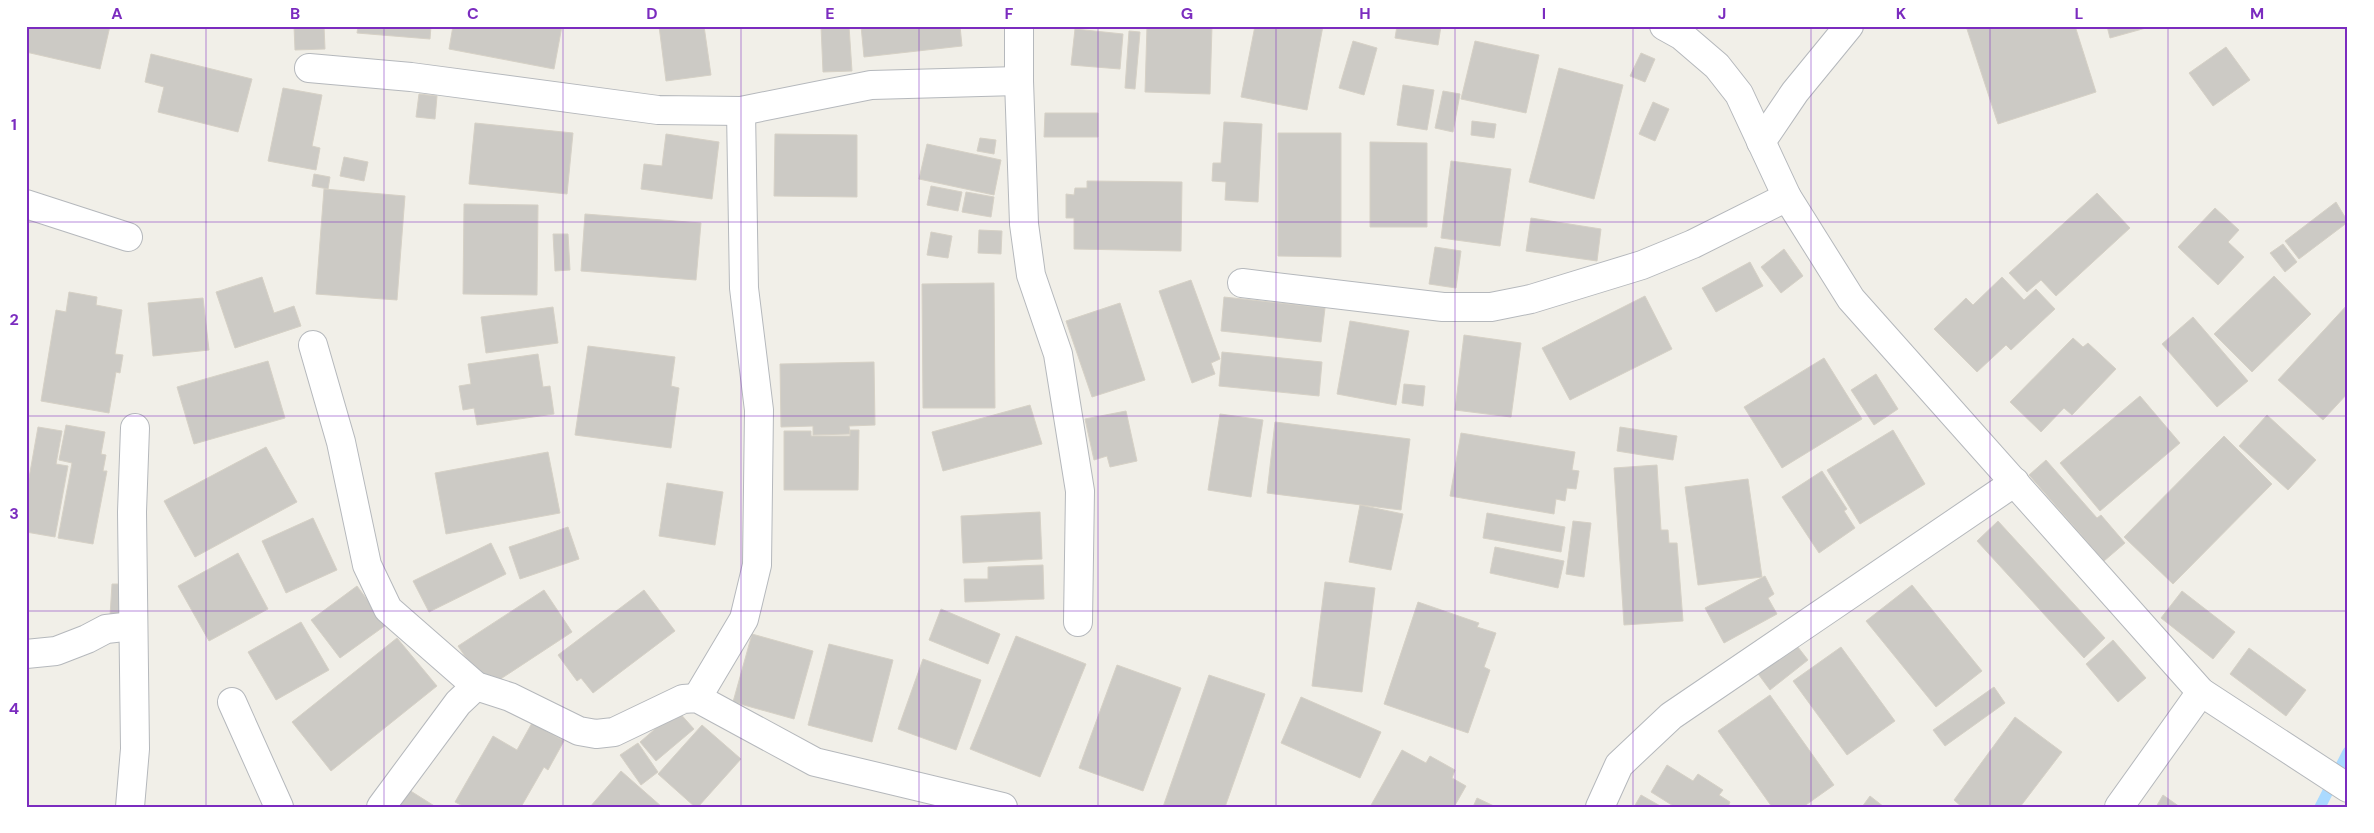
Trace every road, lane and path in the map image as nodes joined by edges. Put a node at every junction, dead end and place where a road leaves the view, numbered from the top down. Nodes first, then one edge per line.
1 (1019, 26) edge
2 (1664, 26) edge
3 (1849, 26) edge
4 (309, 68) dead end
5 (1019, 81) junction
6 (741, 111) junction
7 (1761, 142) junction
8 (1787, 197) junction
9 (26, 204) edge
10 (128, 237) dead end
11 (1242, 283) dead end
12 (313, 345) dead end
13 (135, 428) dead end
14 (2015, 482) junction
15 (1078, 622) dead end
16 (133, 626) junction
17 (26, 654) edge
18 (476, 686) junction
19 (2201, 692) junction
20 (697, 698) junction
21 (232, 702) dead end
22 (2348, 788) edge
23 (130, 807) edge
24 (280, 807) edge
25 (381, 807) edge
26 (1003, 807) edge
27 (1600, 807) edge
28 (2119, 807) edge

1 - 5 street
2 - 7 street
3 - 7 street
4 - 6 street
5 - 6 street
5 - 15 street
6 - 20 street
7 - 8 street
8 - 11 street
8 - 14 street
9 - 10 street
12 - 18 street
13 - 16 street
14 - 19 street
14 - 27 street
16 - 17 street
16 - 23 street
18 - 20 street
18 - 25 street
19 - 22 street
19 - 28 street
20 - 26 street
21 - 24 street

